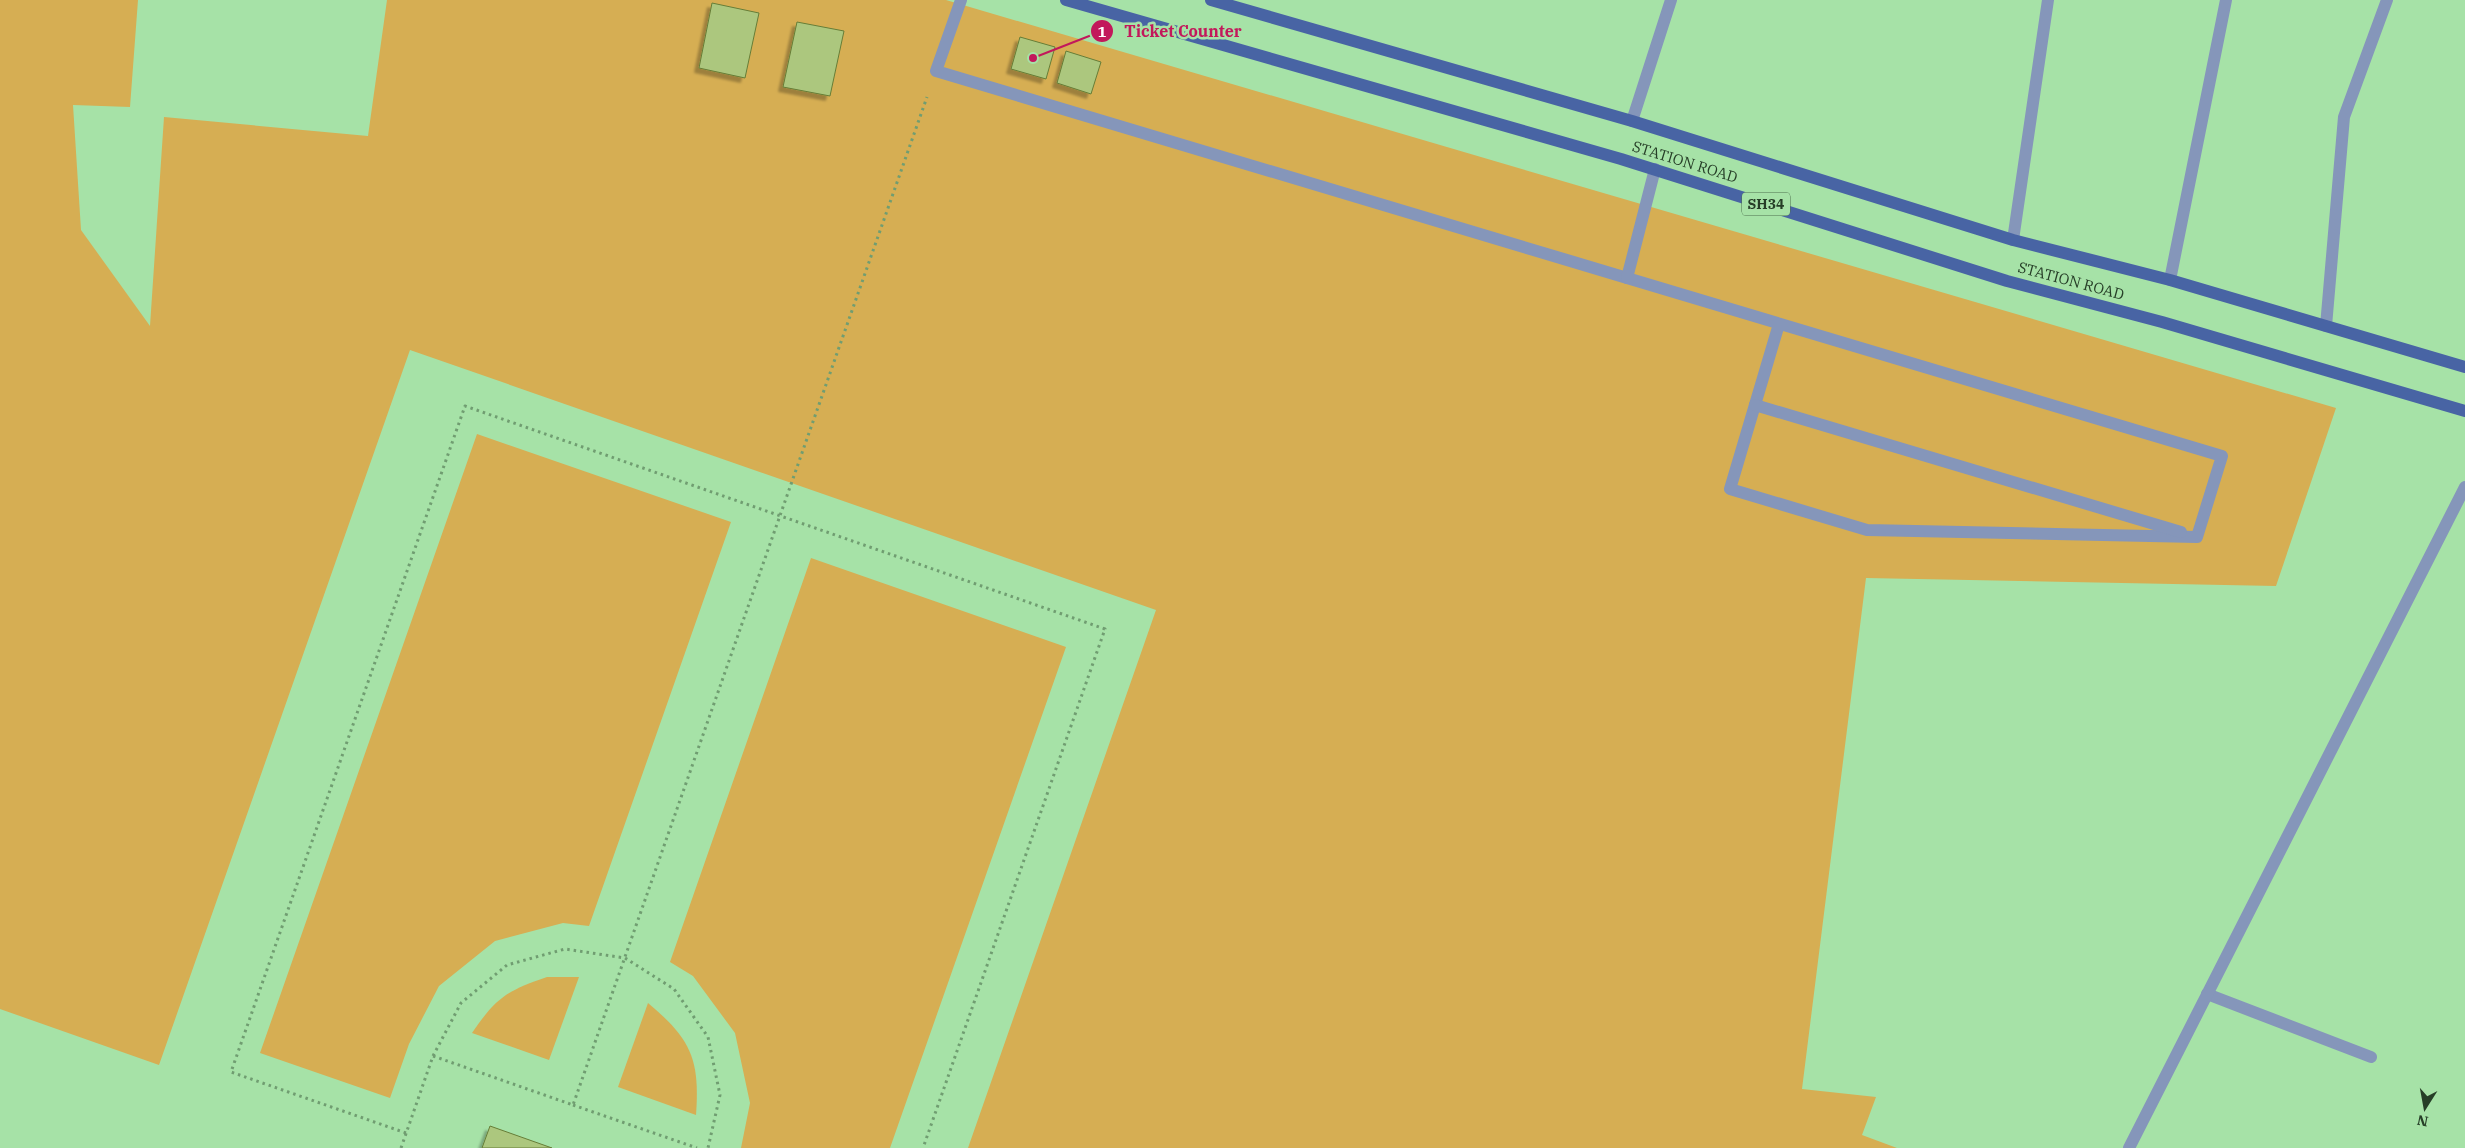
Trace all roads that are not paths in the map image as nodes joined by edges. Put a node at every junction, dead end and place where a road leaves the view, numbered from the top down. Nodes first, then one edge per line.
1 (961, 0) edge
2 (1066, 0) edge
3 (1211, 0) edge
4 (1671, 0) edge
5 (2048, 0) edge
6 (2225, 0) edge
7 (2387, 0) edge
8 (1632, 121) junction
9 (1655, 169) junction
10 (2013, 240) junction
11 (1627, 278) junction
12 (2170, 280) junction
13 (1779, 324) junction
14 (2326, 326) junction
15 (2465, 367) edge
16 (1755, 405) junction
17 (2465, 411) edge
18 (2465, 487) edge
19 (2197, 537) junction
20 (2207, 994) junction
21 (2372, 1057) dead end
22 (2129, 1148) edge

1 - 11 street
2 - 9 main road, STATION ROAD / SH34
3 - 8 main road, STATION ROAD / SH34
4 - 8 street
5 - 10 street
6 - 12 street
7 - 14 street
8 - 10 main road, STATION ROAD / SH34
9 - 11 street
9 - 17 main road, STATION ROAD / SH34
10 - 12 main road, STATION ROAD / SH34
11 - 13 street
12 - 14 main road, STATION ROAD / SH34
13 - 16 street
13 - 19 street
14 - 15 main road, STATION ROAD / SH34
16 - 19 street
16 - 19 street
18 - 20 street
20 - 21 street
20 - 22 street

